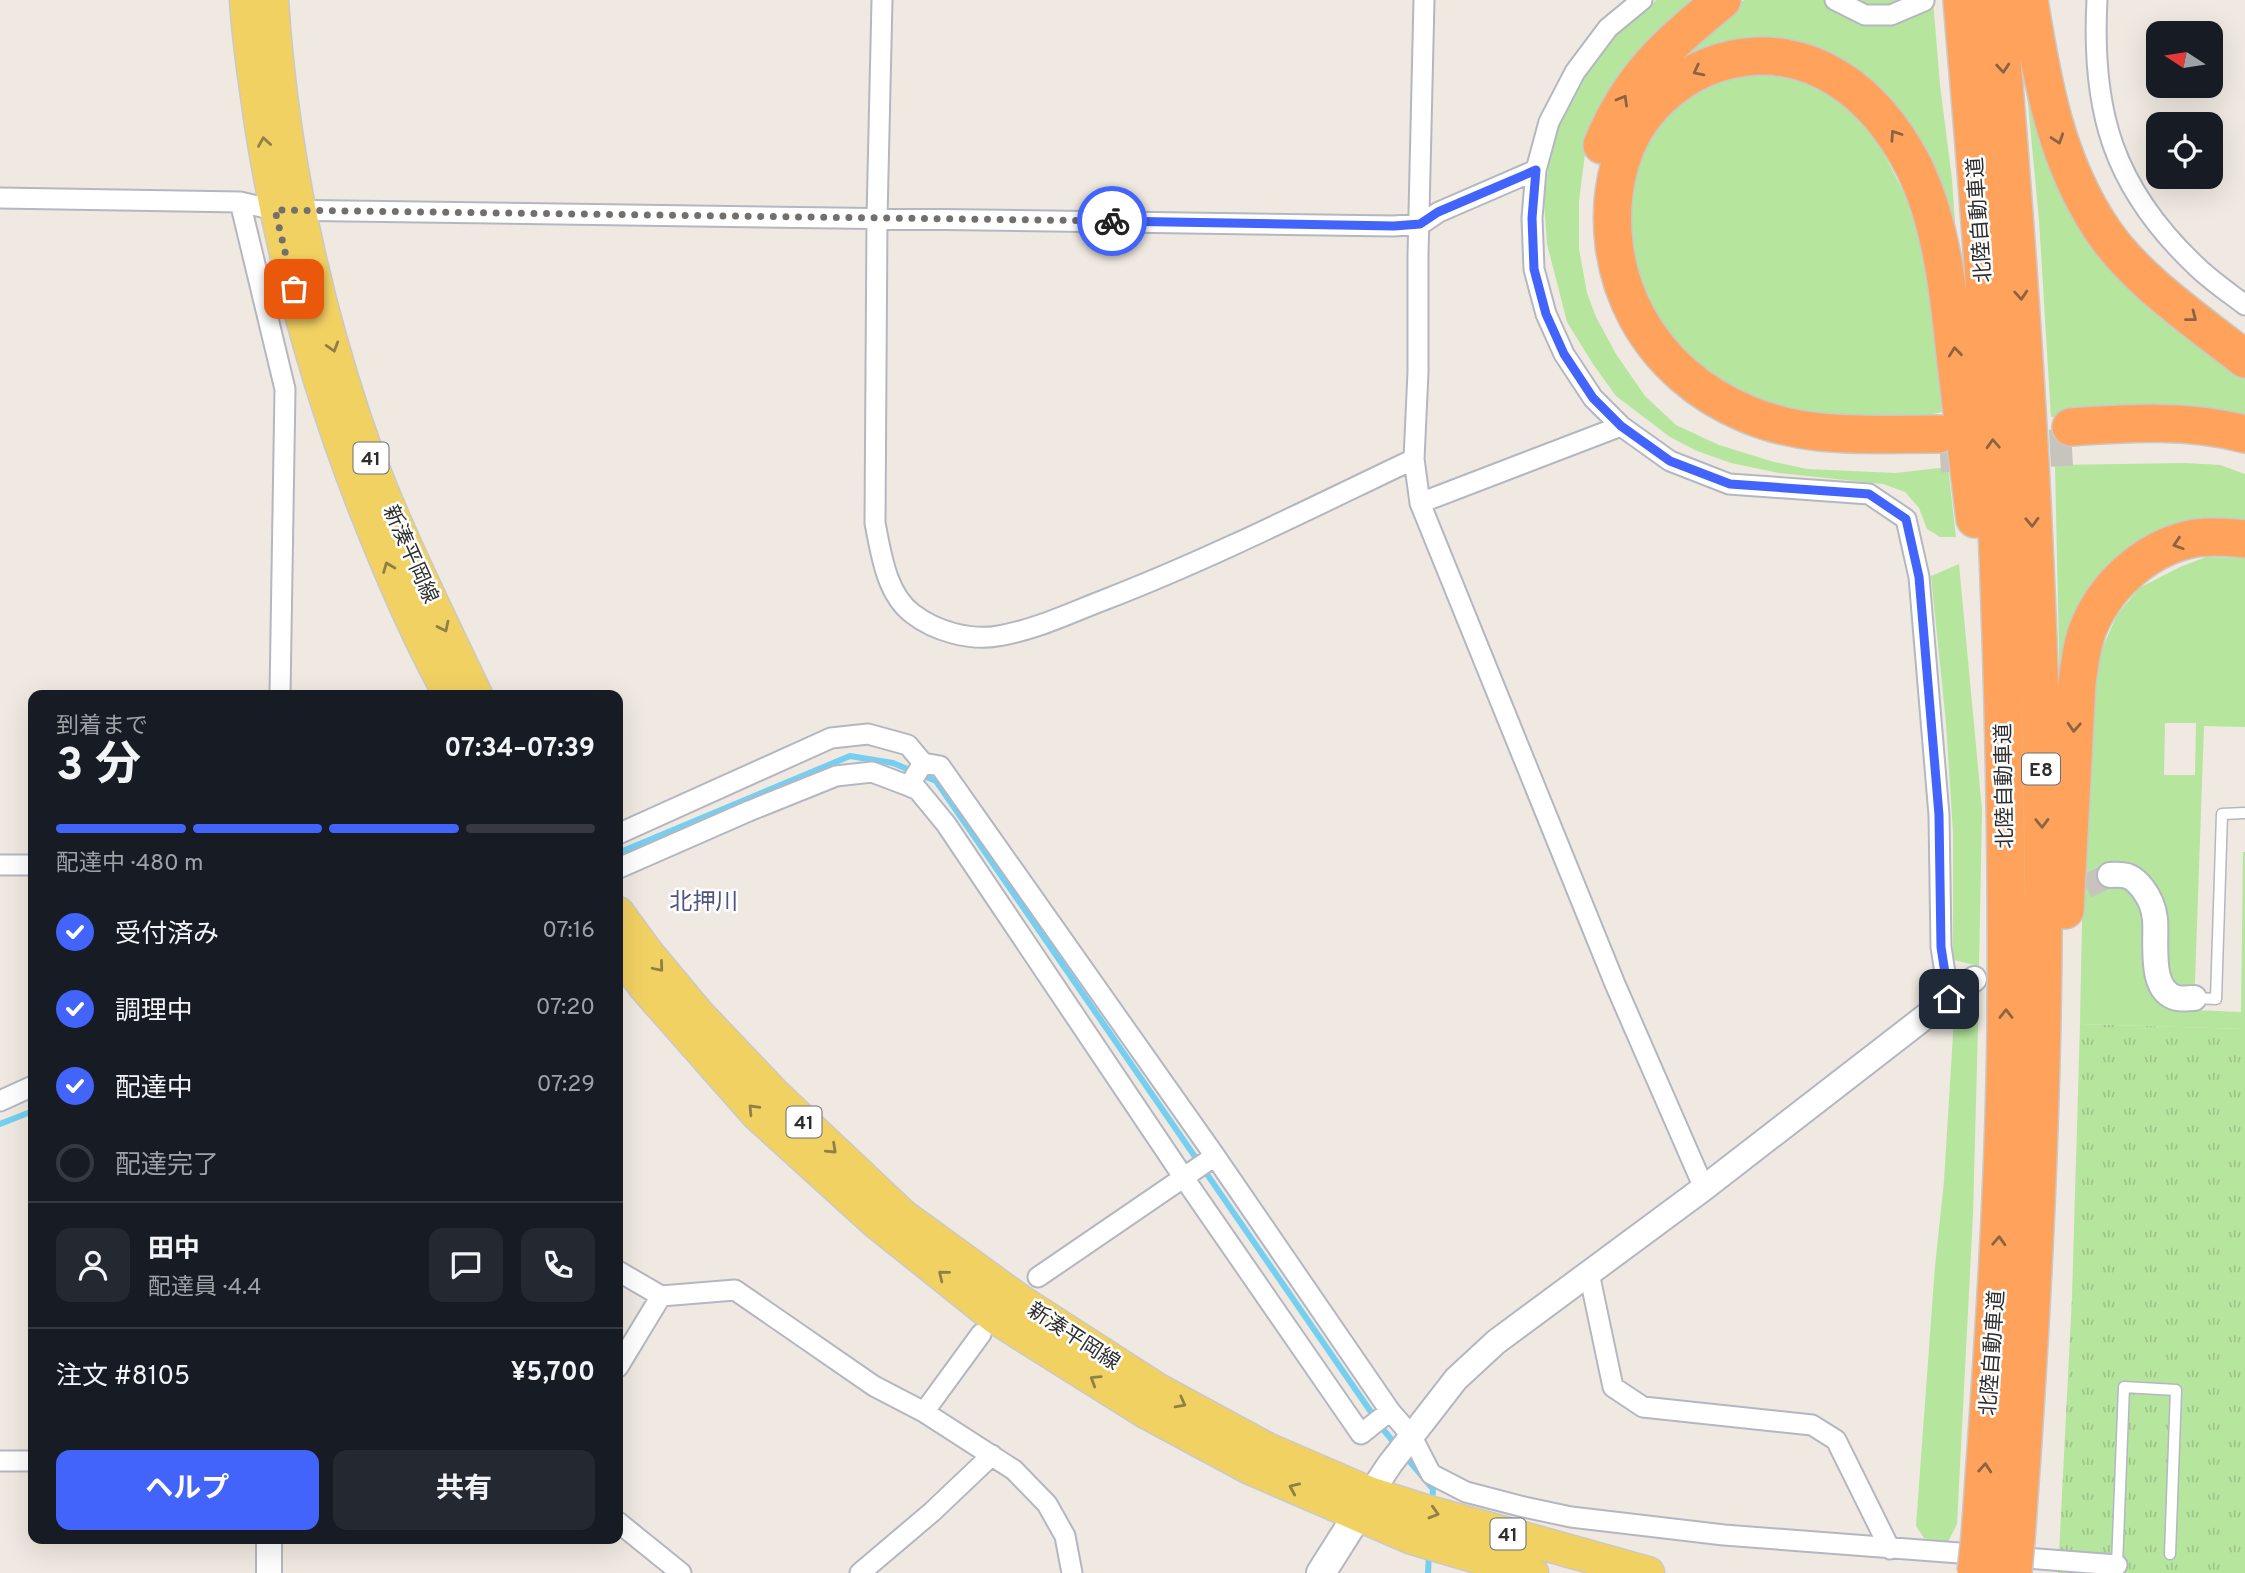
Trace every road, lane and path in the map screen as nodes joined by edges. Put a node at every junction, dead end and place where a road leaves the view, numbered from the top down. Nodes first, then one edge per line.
1 (246, 0) edge
2 (272, 0) edge
3 (882, 0) edge
4 (1424, 0) edge
5 (1642, 0) edge
6 (1721, 0) edge
7 (1835, 0) edge
8 (1962, 0) edge
9 (1997, 0) edge
10 (2029, 0) edge
11 (2097, 0) edge
12 (1924, 2) edge
13 (1536, 170) junction
14 (0, 198) edge
15 (240, 202) junction
16 (287, 210) junction
17 (877, 218) junction
18 (1420, 224) junction
19 (2245, 305) edge
20 (2245, 359) edge
21 (1621, 426) junction
22 (2245, 434) edge
23 (2245, 455) edge
24 (1414, 459) junction
25 (1420, 503) junction
26 (2245, 539) edge
27 (280, 690) edge
28 (447, 690) edge
29 (474, 690) edge
30 (2004, 760) junction
31 (923, 763) junction
32 (909, 786) junction
33 (2245, 813) edge
34 (623, 832) edge
35 (0, 865) edge
36 (28, 865) edge
37 (623, 866) edge
38 (2110, 875) dead end
39 (623, 920) edge
40 (623, 958) edge
41 (1974, 978) dead end
42 (2194, 998) joint
43 (1949, 999) junction
44 (28, 1088) edge
45 (0, 1101) edge
46 (1215, 1156) junction
47 (1184, 1178) junction
48 (1704, 1188) junction
49 (623, 1273) edge
50 (1589, 1273) junction
51 (1038, 1277) dead end
52 (661, 1296) junction
53 (981, 1334) dead end
54 (623, 1359) edge
55 (2028, 1378) junction
56 (924, 1412) junction
57 (1388, 1412) junction
58 (1411, 1435) junction
59 (992, 1455) junction
60 (0, 1461) edge
61 (28, 1461) edge
62 (1363, 1504) junction
63 (623, 1526) edge
64 (269, 1544) edge
65 (1890, 1549) junction
66 (2170, 1554) dead end
67 (2014, 1556) edge
68 (2117, 1569) edge
69 (269, 1573) edge
70 (681, 1573) edge
71 (860, 1573) edge
72 (1072, 1573) edge
73 (1325, 1573) edge
74 (1532, 1573) edge
75 (1648, 1573) edge
76 (1976, 1573) edge

16 -> 1 main road, 新湊平岡線 / 41
2 - 16 main road, 新湊平岡線 / 41
3 - 17 street
4 - 18 street
5 - 13 street
30 -> 6 highway
7 - 12 street
30 -> 8 highway, 北陸自動車道 / E8
9 -> 55 highway, 北陸自動車道 / E8
10 -> 20 highway
11 - 19 street
13 - 18 street
13 - 21 street
14 - 15 street
15 - 16 street
15 - 27 street
16 - 17 street
28 -> 16 main road, 新湊平岡線 / 41
16 -> 29 main road, 新湊平岡線 / 41
17 - 18 street
17 - 24 street
18 - 24 street
21 - 25 street
21 - 43 street
22 - 23 highway
24 - 25 street
25 - 48 street
26 -> 55 highway
76 -> 30 highway, 北陸自動車道 / E8, bridge
31 - 32 street
31 - 34 street
31 - 46 street
32 - 37 street
32 - 47 street
33 - 42 lane
35 - 36 street
38 - 42 street
39 -> 62 main road, 新湊平岡線 / 41
62 -> 40 main road, 新湊平岡線 / 41
41 - 43 street
43 - 48 street
44 - 45 street
46 - 47 street
46 - 57 street
47 - 51 street
47 - 57 street
48 - 50 street
49 - 52 street
50 - 58 street
50 - 65 street
52 - 54 street
52 - 56 street
53 - 56 street
55 - 67 highway, 北陸自動車道 / E8
56 - 59 street
57 - 58 street
58 - 62 street
58 - 65 street
59 - 71 street
59 - 72 street
60 - 61 street
62 - 73 main road
62 - 74 main road, 新湊平岡線 / 41
62 -> 75 main road, 新湊平岡線 / 41
63 - 70 street
64 - 69 street
65 - 68 street
66 - 68 lane

